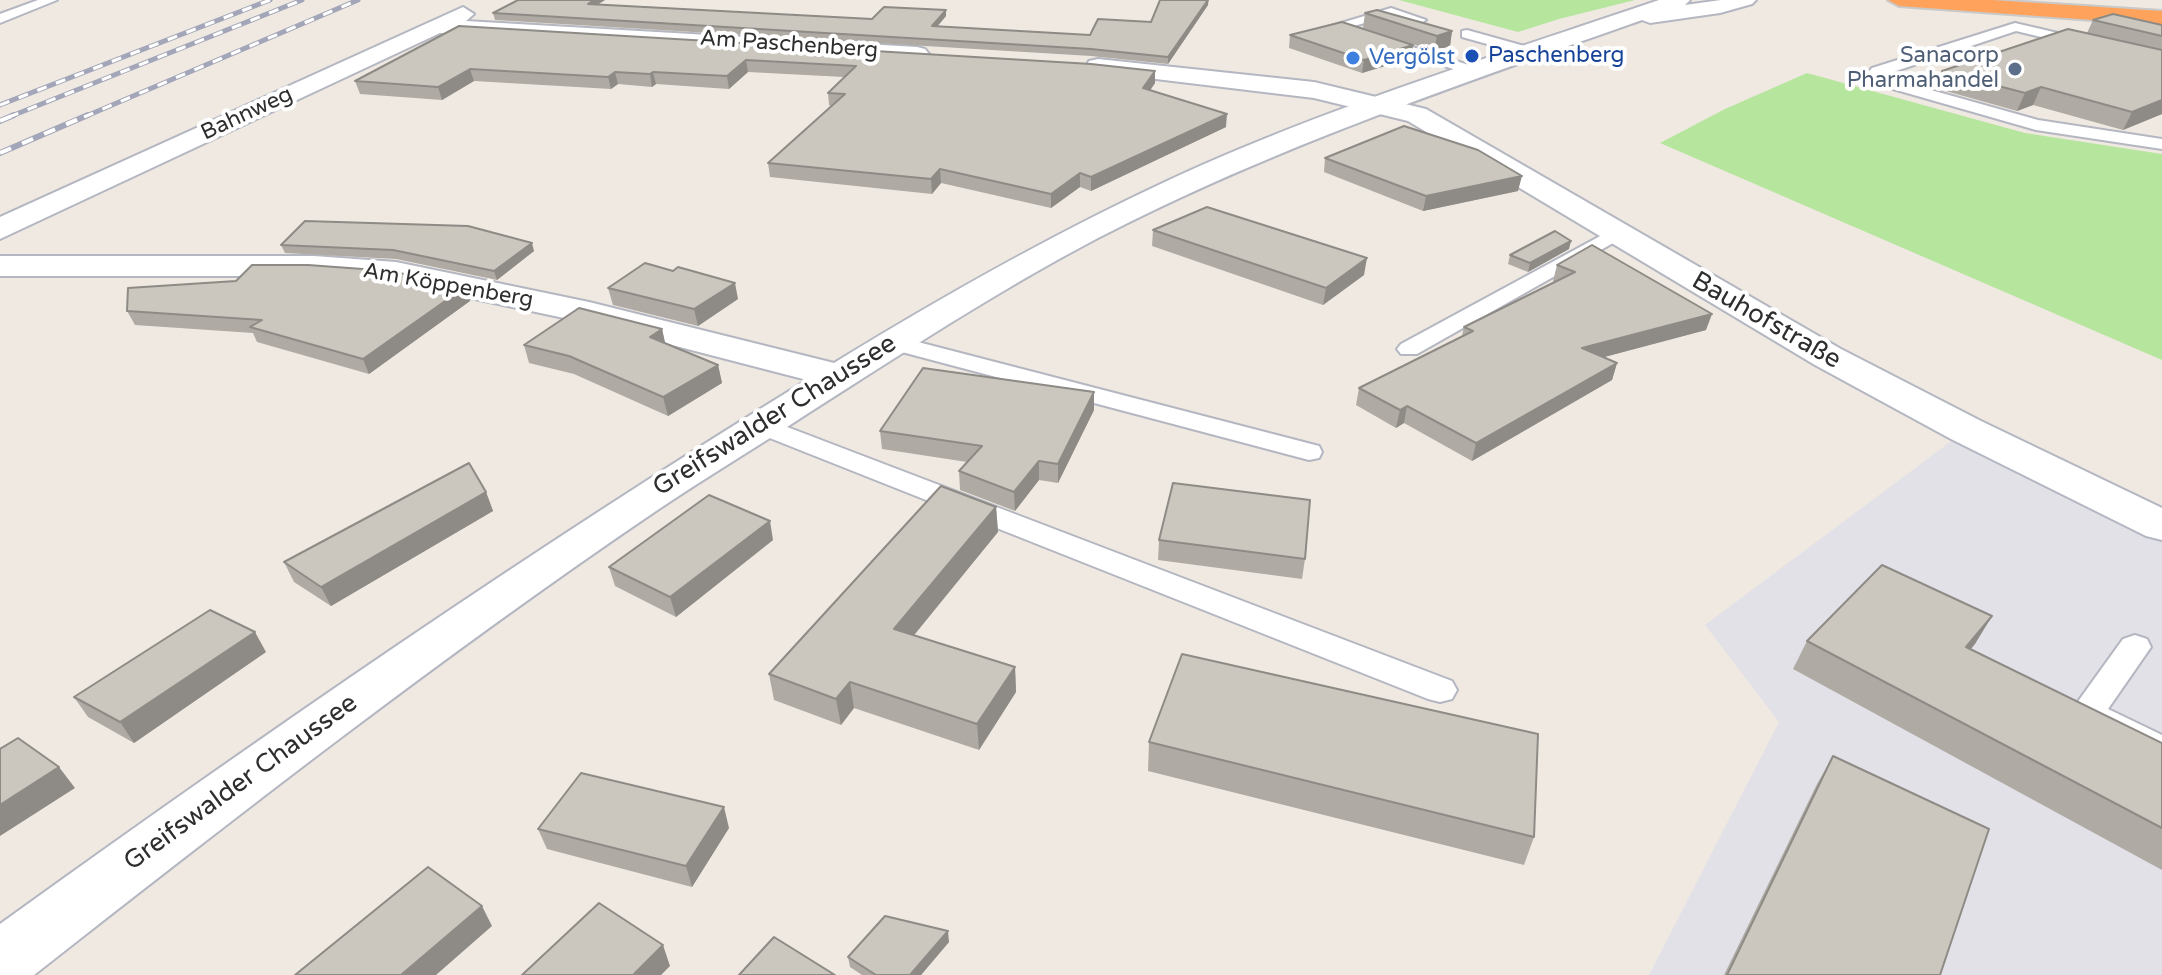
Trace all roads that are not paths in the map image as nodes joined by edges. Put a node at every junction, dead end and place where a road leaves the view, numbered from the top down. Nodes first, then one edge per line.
1 (50, 0) edge
2 (1679, 0) edge
3 (1745, 0) edge
4 (1899, 0) edge
5 (2047, 0) edge
6 (483, 5) dead end
7 (2162, 6) edge
8 (2162, 18) edge
9 (0, 19) edge
10 (1632, 19) junction
11 (1419, 20) edge
12 (437, 26) junction
13 (1458, 34) dead end
14 (2103, 48) edge
15 (1530, 52) junction
16 (942, 55) edge
17 (1076, 65) edge
18 (1476, 72) junction
19 (1378, 105) junction
20 (2162, 144) edge
21 (0, 229) edge
22 (1615, 234) junction
23 (0, 266) edge
24 (891, 342) junction
25 (1409, 349) dead end
26 (823, 371) junction
27 (761, 425) junction
28 (1309, 452) dead end
29 (2152, 512) edge
30 (2135, 647) dead end
31 (1440, 690) dead end
32 (2162, 751) edge
33 (0, 962) edge

1 - 9 lane
2 - 10 street, Greifswalder Chaussee
3 - 10 street, Greifswalder Chaussee
4 - 8 highway
5 - 7 highway
6 - 12 street, Bahnweg
10 - 15 street, Greifswalder Chaussee
11 - 18 lane
12 - 16 street, Am Paschenberg
12 - 21 street, Bahnweg
13 - 15 lane
14 - 20 lane
15 - 18 street, Greifswalder Chaussee
17 - 19 street
18 - 19 street, Greifswalder Chaussee
19 - 22 street, Bauhofstraße
19 - 24 street, Greifswalder Chaussee
22 - 25 lane
22 - 29 street, Bauhofstraße
23 - 26 street, Am Köppenberg
24 - 26 street, Greifswalder Chaussee
24 - 28 lane
26 - 27 street, Greifswalder Chaussee
27 - 31 lane
27 - 33 street, Greifswalder Chaussee
30 - 32 lane

